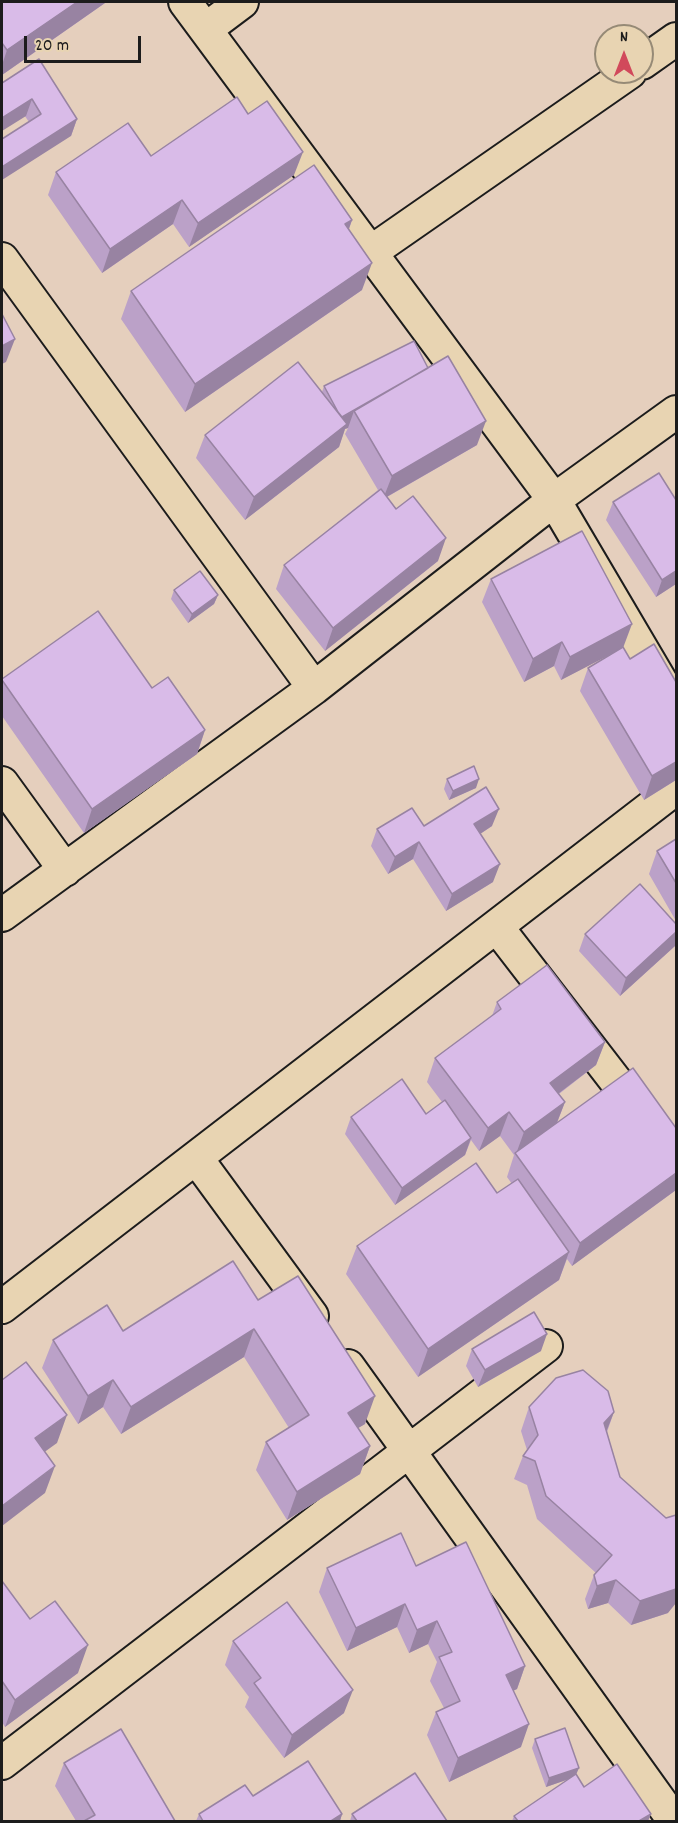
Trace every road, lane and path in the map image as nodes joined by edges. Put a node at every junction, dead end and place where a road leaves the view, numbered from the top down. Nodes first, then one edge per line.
1 (185, 2) edge
2 (243, 2) edge
3 (206, 29) junction
4 (676, 39) edge
5 (654, 55) edge
6 (613, 84) edge
7 (371, 252) junction
8 (2, 259) edge
9 (676, 412) edge
10 (554, 500) junction
11 (314, 688) junction
12 (676, 707) edge
13 (2, 783) edge
14 (676, 788) edge
15 (65, 870) junction
16 (2, 915) edge
17 (497, 927) junction
18 (197, 1159) junction
19 (676, 1159) edge
20 (2, 1307) edge
21 (546, 1346) edge
22 (410, 1450) junction
23 (2, 1763) edge
24 (675, 1821) edge

1 - 3 street
2 - 3 street
3 - 7 street
4 - 5 street
6 - 7 street
7 - 10 street
8 - 11 street
9 - 10 street
10 - 11 street
10 - 12 street
11 - 15 street
13 - 15 street
14 - 17 street
15 - 16 street
17 - 18 street
17 - 19 street
18 - 20 street
18 - 22 street
21 - 22 street
22 - 23 street
22 - 24 street

